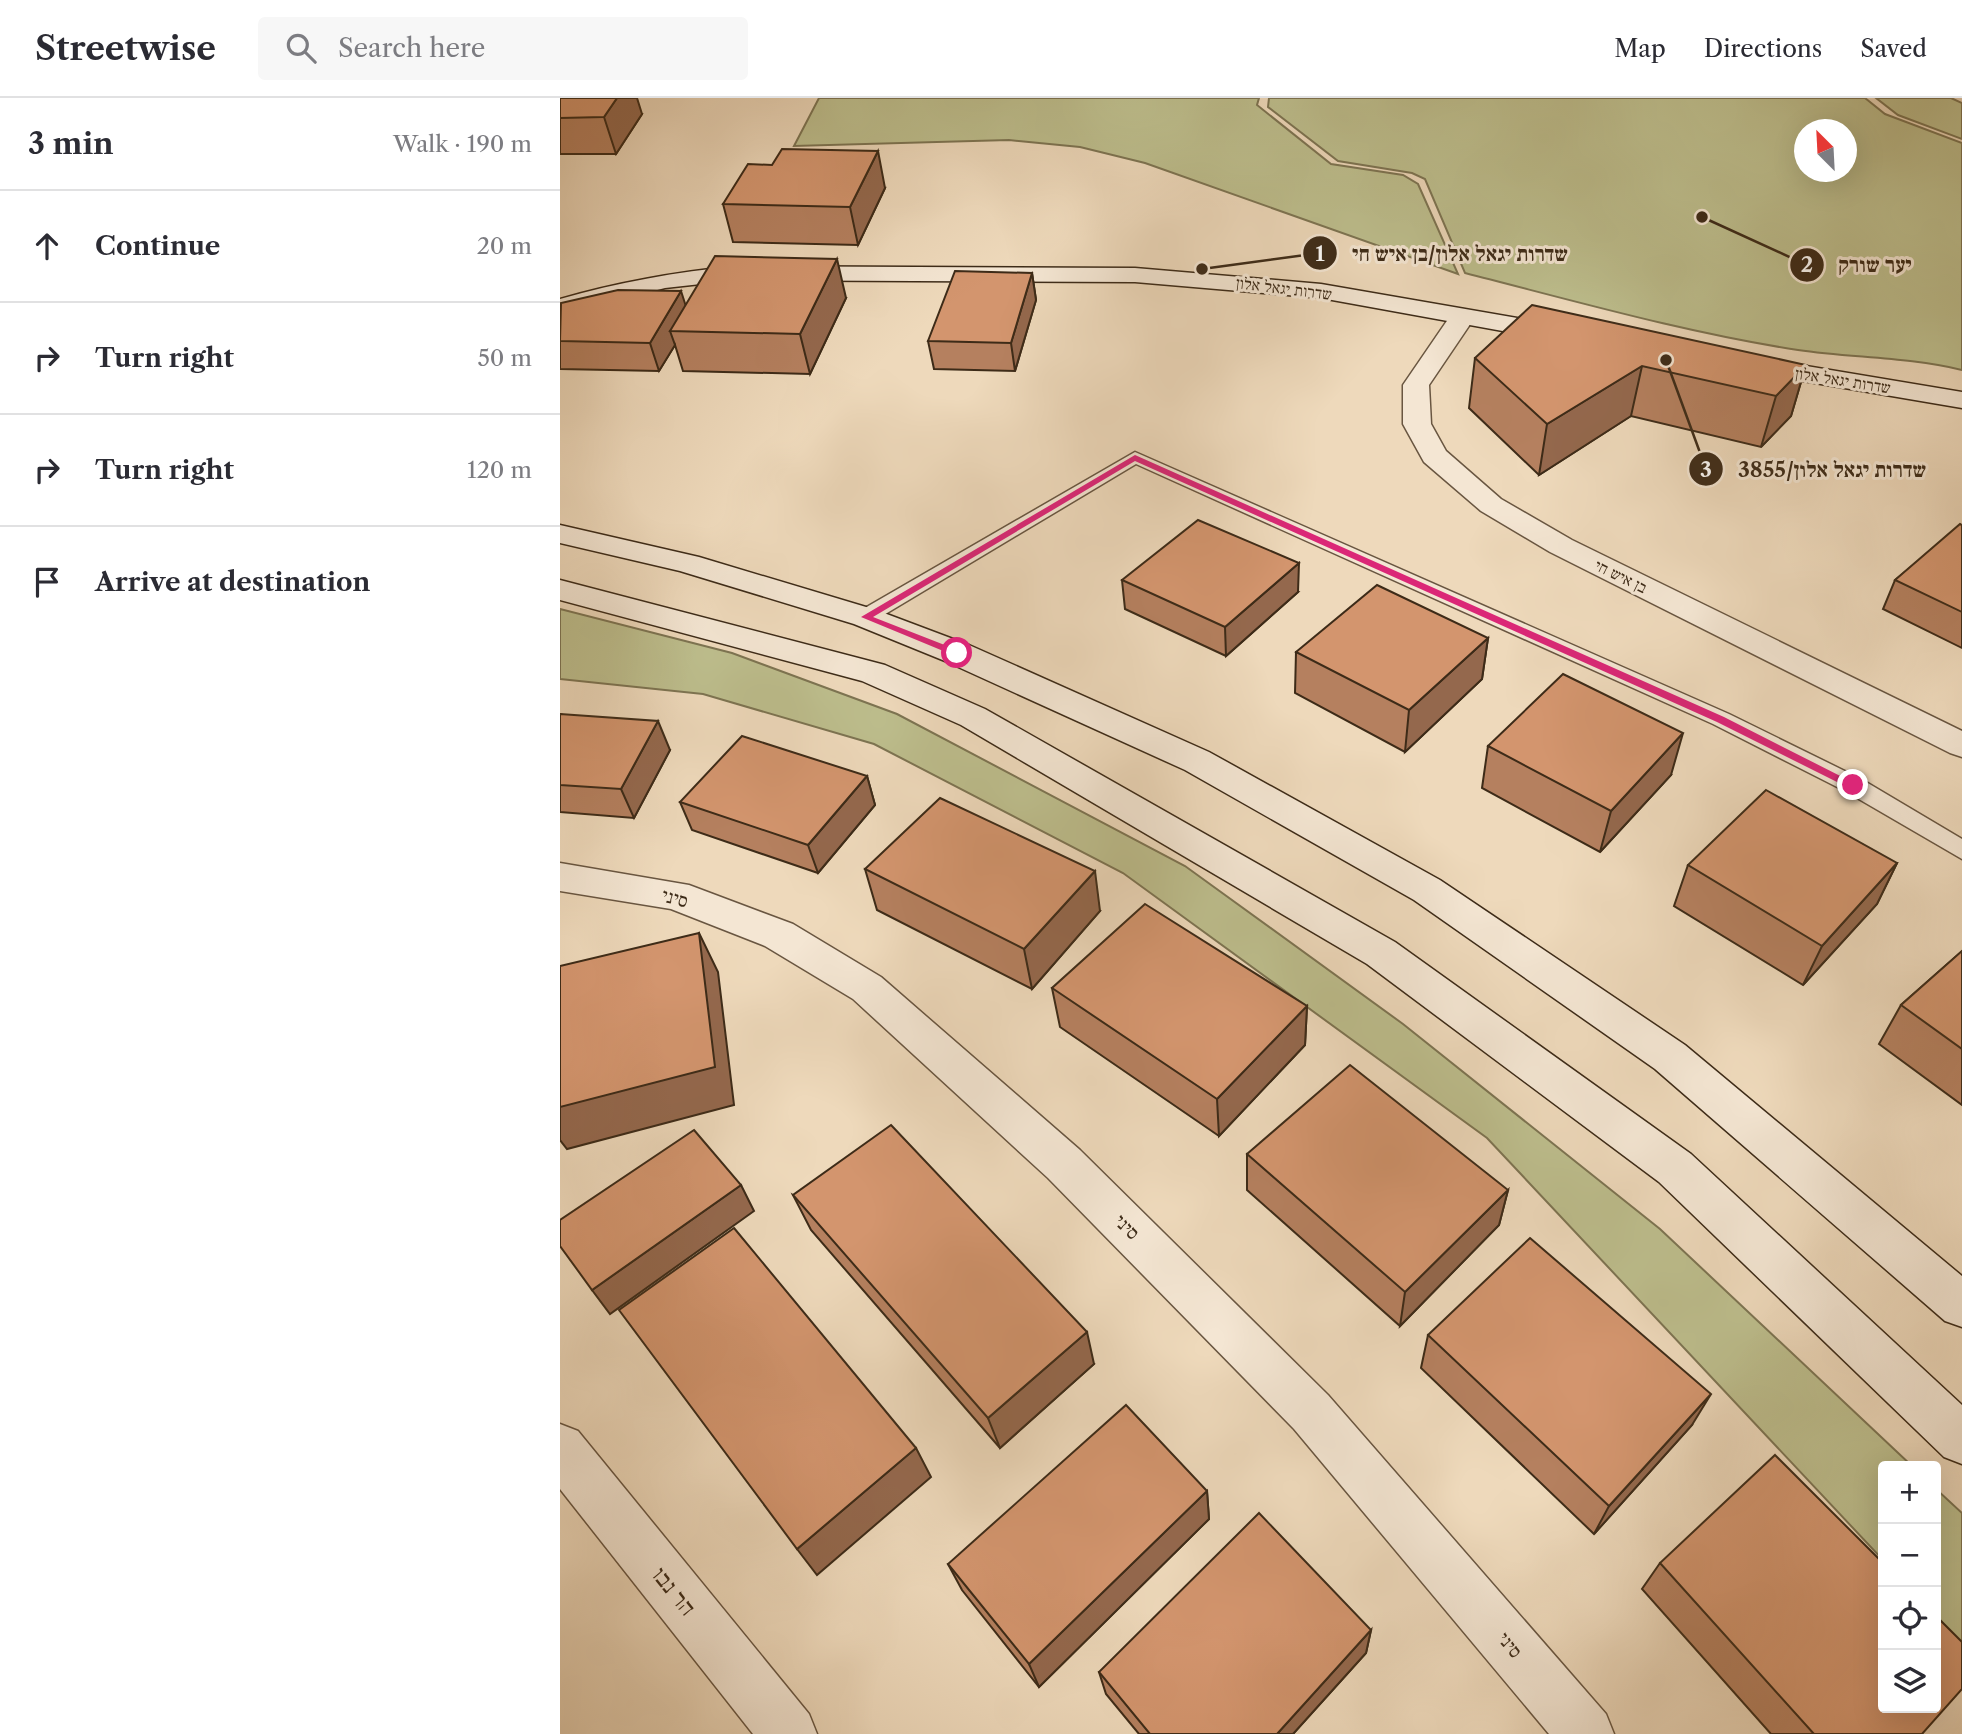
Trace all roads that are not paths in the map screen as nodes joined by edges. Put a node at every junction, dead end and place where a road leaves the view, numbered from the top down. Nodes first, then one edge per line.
1 (560, 307) edge
2 (1462, 317) junction
3 (1583, 337) edge
4 (1731, 361) edge
5 (1962, 398) edge
6 (560, 534) edge
7 (560, 590) edge
8 (865, 617) junction
9 (1962, 746) edge
10 (1962, 850) edge
11 (560, 877) edge
12 (1962, 1305) edge
13 (1962, 1439) edge
14 (560, 1448) edge
15 (789, 1734) edge
16 (1586, 1734) edge

1 - 2 main road, שדרות יגאל אלון
2 - 3 main road, שדרות יגאל אלון
2 - 9 main road, בן איש חי
4 - 5 main road, שדרות יגאל אלון
6 - 8 main road
7 - 13 main road
8 - 10 lane
8 - 12 main road
11 - 16 main road, סיני
14 - 15 main road, הר נבו

